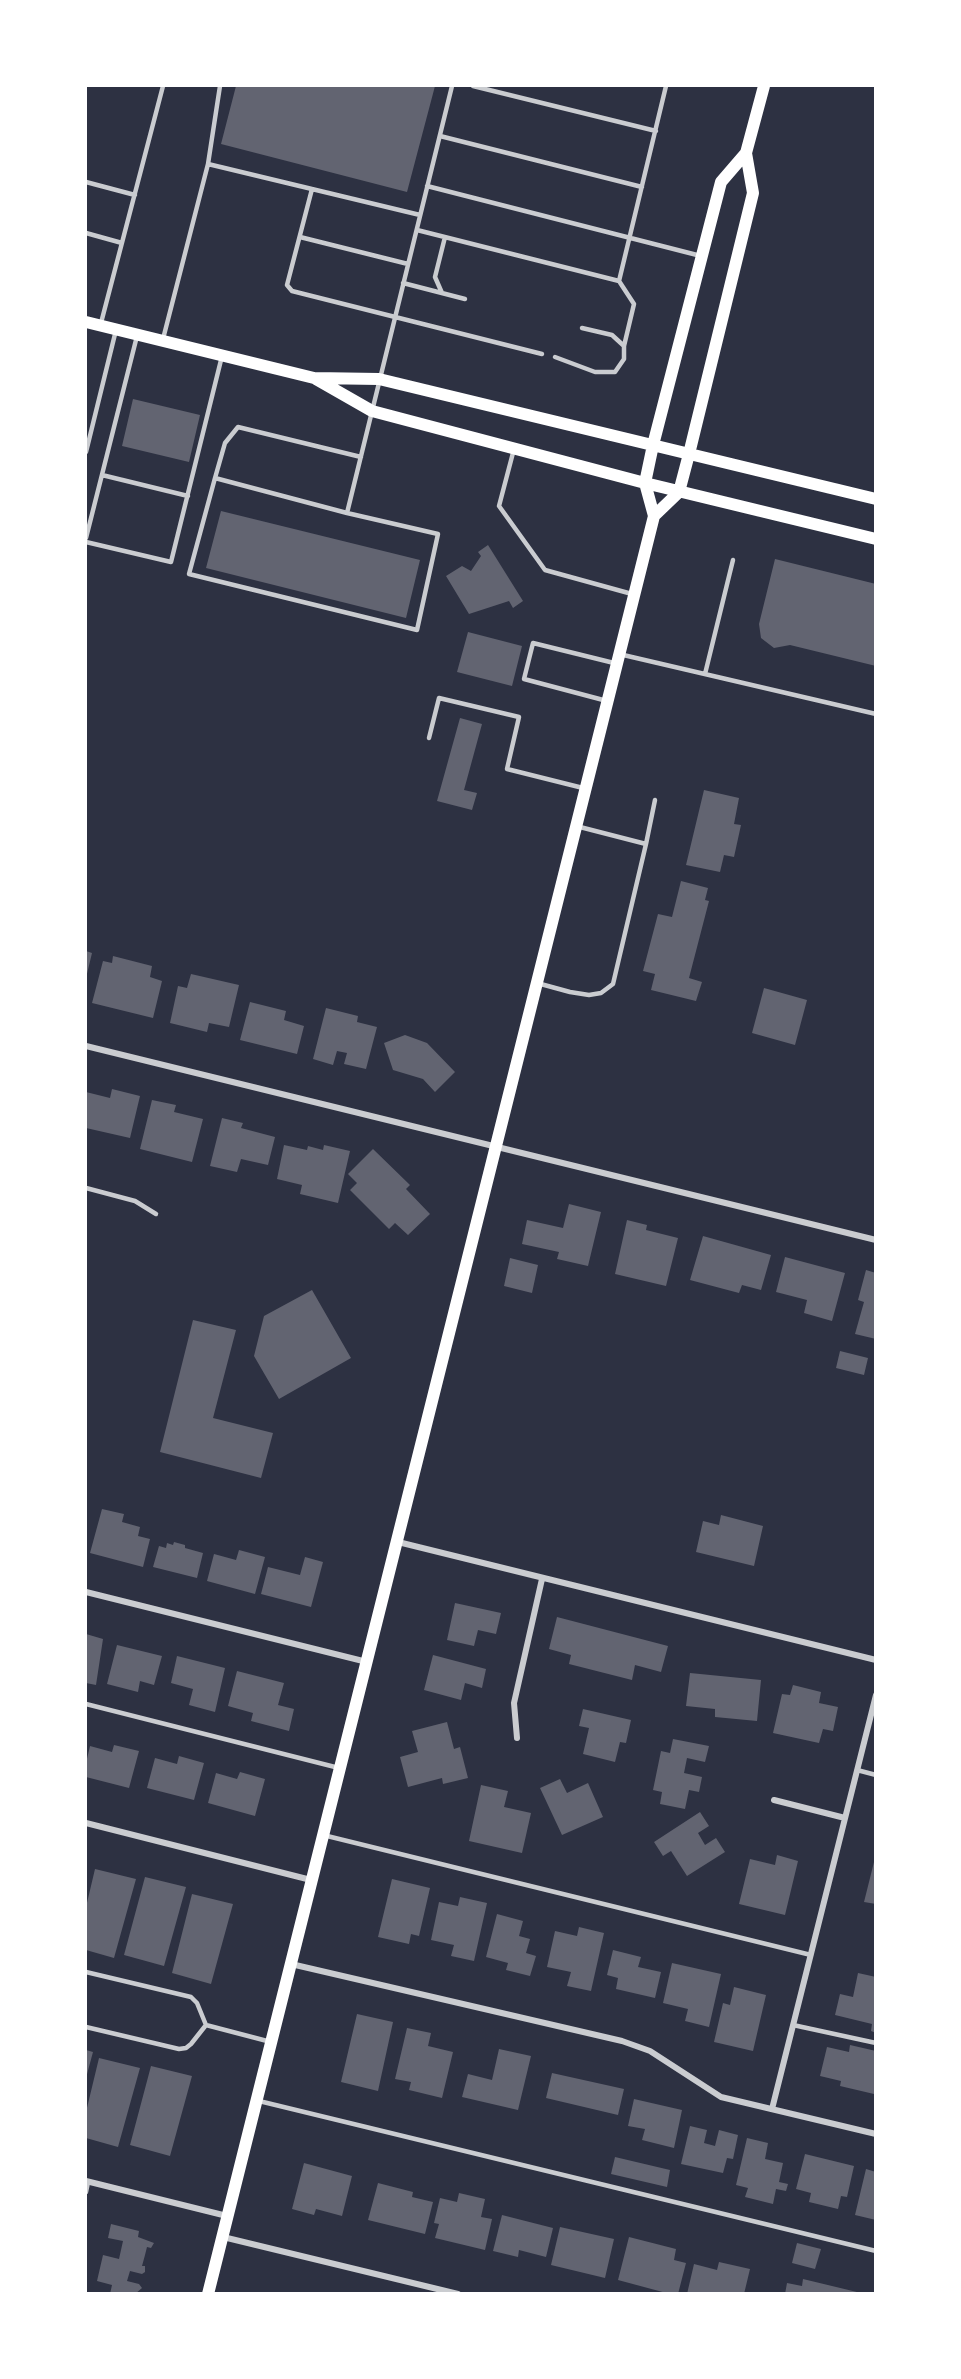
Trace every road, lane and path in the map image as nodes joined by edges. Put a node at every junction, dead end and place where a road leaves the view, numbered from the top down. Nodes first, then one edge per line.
1 (163, 86) edge
2 (220, 86) edge
3 (452, 86) edge
4 (473, 86) edge
5 (666, 86) edge
6 (764, 86) edge
7 (656, 131) junction
8 (440, 136) junction
9 (746, 153) junction
10 (208, 164) junction
11 (86, 182) edge
12 (427, 186) junction
13 (642, 186) junction
14 (312, 189) junction
15 (135, 195) junction
16 (420, 215) junction
17 (417, 230) junction
18 (86, 233) edge
19 (300, 237) junction
20 (445, 237) junction
21 (629, 238) junction
22 (122, 243) junction
23 (701, 256) junction
24 (408, 264) junction
25 (619, 281) junction
26 (403, 283) junction
27 (442, 293) junction
28 (465, 299) dead end
29 (395, 317) junction
30 (86, 322) edge
31 (101, 326) junction
32 (582, 328) dead end
33 (116, 330) junction
34 (137, 336) junction
35 (162, 342) junction
36 (624, 346) junction
37 (542, 354) dead end
38 (222, 356) junction
39 (555, 357) dead end
40 (315, 378) junction
41 (380, 379) junction
42 (372, 411) junction
43 (653, 445) junction
44 (514, 448) junction
45 (86, 452) edge
46 (689, 454) junction
47 (361, 457) junction
48 (102, 475) junction
49 (215, 478) junction
50 (645, 483) junction
51 (679, 492) junction
52 (188, 496) junction
53 (876, 499) edge
54 (347, 513) junction
55 (654, 516) junction
56 (876, 539) edge
57 (86, 540) edge
58 (733, 560) dead end
59 (634, 594) junction
60 (618, 659) junction
61 (705, 674) junction
62 (608, 701) junction
63 (876, 714) edge
64 (429, 738) dead end
65 (586, 789) junction
66 (656, 800) dead end
67 (576, 826) junction
68 (646, 844) junction
69 (537, 983) junction
70 (86, 1046) edge
71 (496, 1146) junction
72 (86, 1188) edge
73 (156, 1214) dead end
74 (876, 1240) edge
75 (398, 1542) junction
76 (542, 1579) junction
77 (86, 1592) edge
78 (876, 1660) edge
79 (368, 1662) junction
80 (876, 1695) edge
81 (86, 1704) edge
82 (517, 1738) dead end
83 (340, 1768) junction
84 (857, 1770) junction
85 (876, 1775) edge
86 (774, 1800) dead end
87 (845, 1818) junction
88 (86, 1823) edge
89 (323, 1835) junction
90 (311, 1880) junction
91 (811, 1955) junction
92 (290, 1964) junction
93 (86, 1972) edge
94 (206, 2025) junction
95 (793, 2025) junction
96 (86, 2027) edge
97 (271, 2042) junction
98 (876, 2043) edge
99 (256, 2101) junction
100 (772, 2109) junction
101 (876, 2134) edge
102 (87, 2181) edge
103 (86, 2193) edge
104 (227, 2216) junction
105 (222, 2236) junction
106 (876, 2251) edge
107 (208, 2294) edge
108 (458, 2294) edge

1 - 15 lane
2 - 10 lane
3 - 8 lane
4 - 7 lane
5 - 7 lane
6 - 9 main road
7 - 13 lane
8 - 12 lane
8 - 13 lane
9 - 23 main road
9 - 46 main road
10 - 14 lane
10 - 35 lane
11 - 15 lane
12 - 16 lane
12 - 21 lane
13 - 21 lane
14 - 16 lane
14 - 19 lane
15 - 22 lane
16 - 17 lane
17 - 20 lane
17 - 24 lane
18 - 22 lane
19 - 24 lane
19 - 29 lane
20 - 25 lane
20 - 27 lane
21 - 23 lane
21 - 25 lane
22 - 31 lane
23 - 43 main road
24 - 26 lane
25 - 36 lane
26 - 27 lane
26 - 29 lane
27 - 28 lane
29 - 37 lane
29 - 41 lane
30 - 31 main road
31 - 33 main road
32 - 36 lane
33 - 34 main road
33 - 45 lane
34 - 35 main road
34 - 48 lane
35 - 38 main road
36 - 39 lane
38 - 40 main road
38 - 52 lane
40 - 41 main road
40 - 42 main road
41 - 42 lane
41 - 43 main road
42 - 44 main road
42 - 47 lane
43 - 46 main road
43 - 50 main road
44 - 50 main road
44 - 59 lane
46 - 51 main road
46 - 53 main road
47 - 49 lane
47 - 54 lane
48 - 52 lane
48 - 57 lane
49 - 54 lane
49 - 54 lane
50 - 51 main road
50 - 55 main road
51 - 55 main road
51 - 56 main road
52 - 57 lane
55 - 59 main road
58 - 61 lane
59 - 60 main road
60 - 61 lane
60 - 62 main road
60 - 62 lane
61 - 63 lane
62 - 65 main road
64 - 65 lane
65 - 67 main road
66 - 68 lane
67 - 68 lane
67 - 69 main road
68 - 69 lane
69 - 71 main road
70 - 71 street
71 - 74 street
71 - 75 main road
72 - 73 lane
75 - 76 street
75 - 79 main road
76 - 78 street
76 - 82 street
77 - 79 street
79 - 83 main road
80 - 84 street
81 - 83 lane
83 - 89 main road
84 - 85 lane
84 - 87 street
86 - 87 street
87 - 91 street
88 - 90 street
89 - 90 main road
89 - 91 lane
90 - 92 main road
91 - 95 street
92 - 97 main road
92 - 100 street
93 - 94 lane
94 - 96 lane
94 - 97 lane
95 - 98 lane
95 - 100 street
97 - 99 main road
99 - 104 main road
99 - 106 lane
100 - 101 street
102 - 103 lane
102 - 104 street
104 - 105 main road
105 - 107 main road
105 - 108 street

